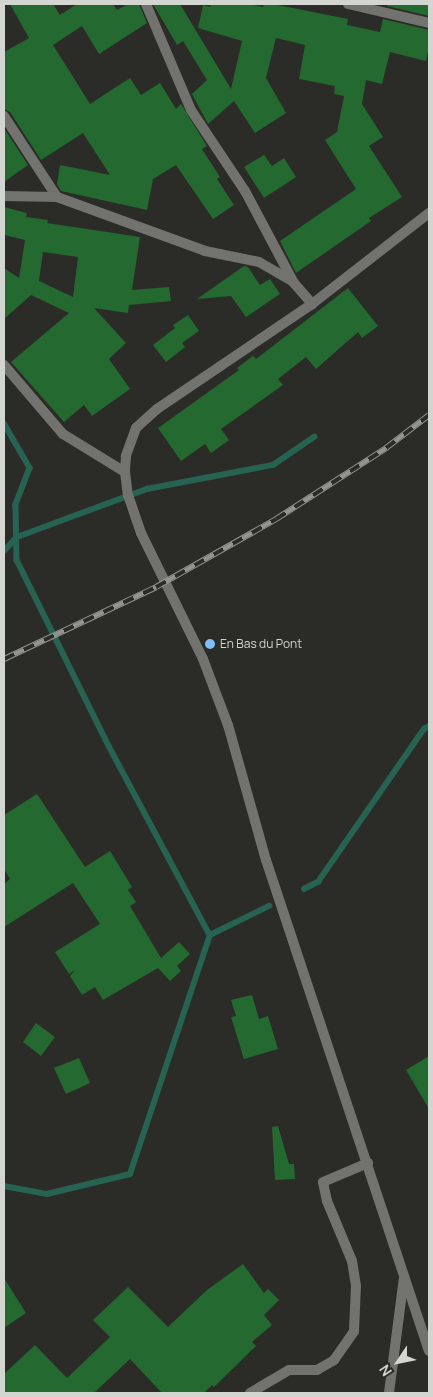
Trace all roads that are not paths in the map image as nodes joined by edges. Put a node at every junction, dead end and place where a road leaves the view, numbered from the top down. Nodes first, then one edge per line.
1 (146, 4) edge
2 (348, 4) edge
3 (429, 23) edge
4 (4, 116) edge
5 (4, 196) edge
6 (57, 197) junction
7 (429, 212) edge
8 (294, 283) junction
9 (312, 304) junction
10 (4, 365) edge
11 (125, 472) junction
12 (368, 1163) junction
13 (404, 1278) junction
14 (429, 1351) edge
15 (250, 1393) edge
16 (389, 1393) edge

1 - 8 street
2 - 3 street
4 - 6 street
5 - 6 street
6 - 8 street
7 - 9 street
8 - 9 street
9 - 11 street
10 - 11 street
11 - 12 street
12 - 13 street
12 - 15 street
13 - 14 street
13 - 16 street

